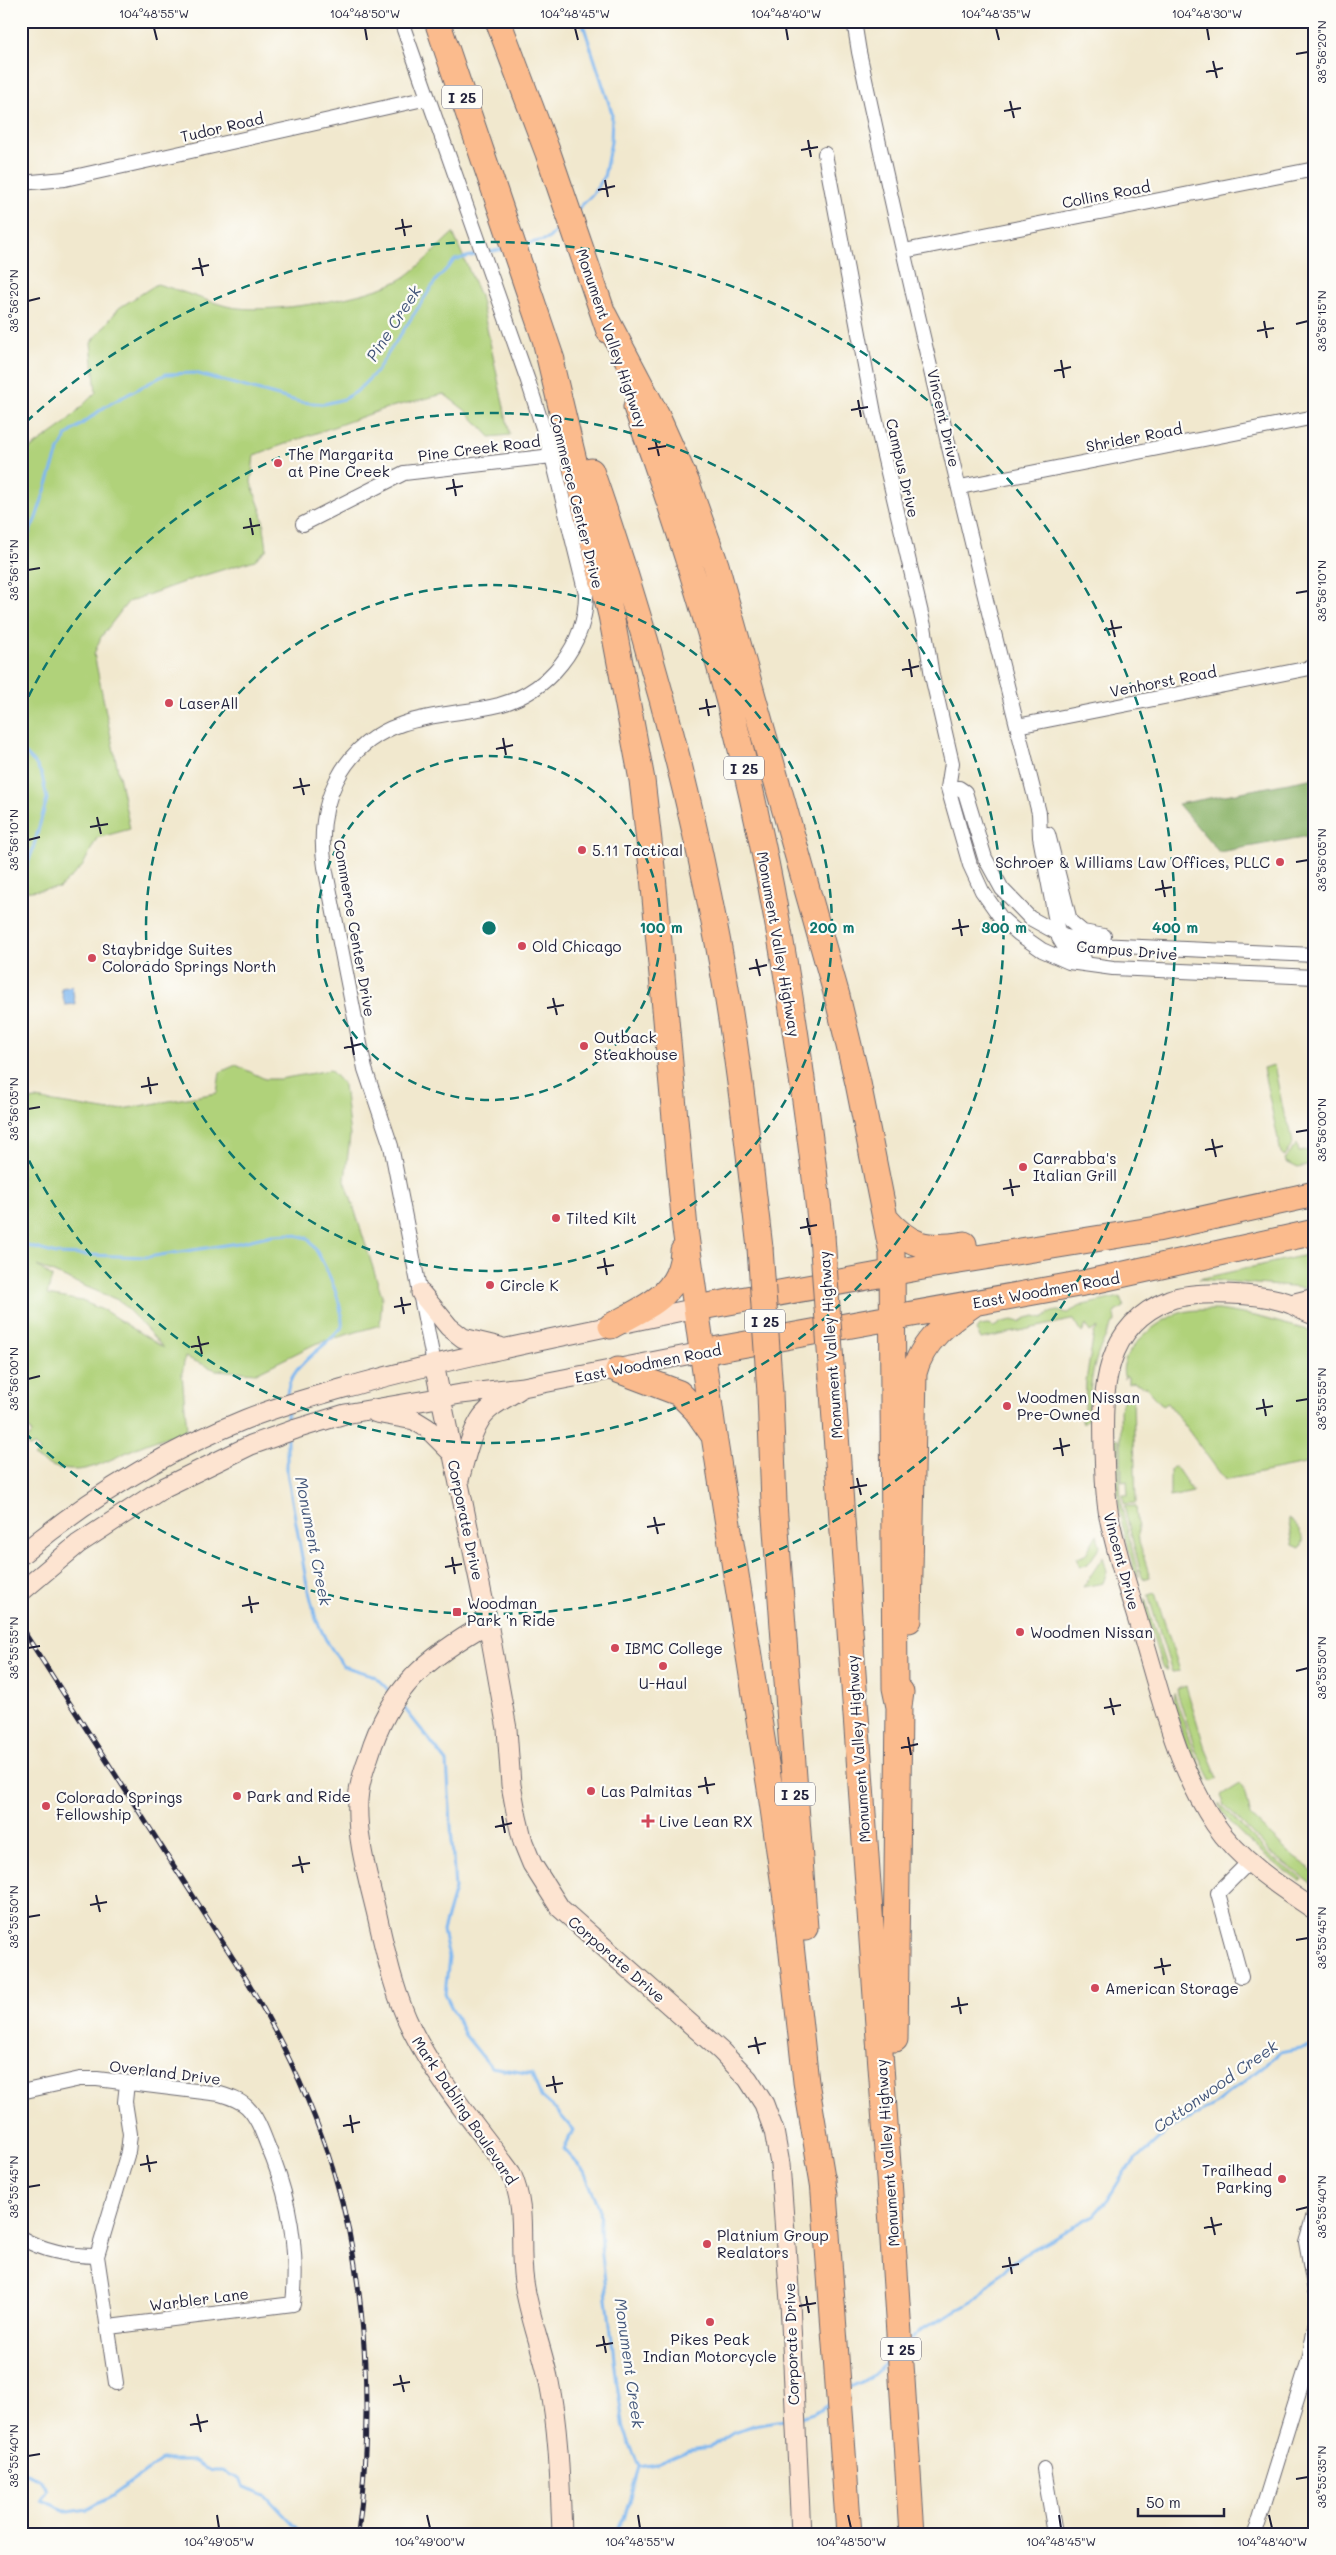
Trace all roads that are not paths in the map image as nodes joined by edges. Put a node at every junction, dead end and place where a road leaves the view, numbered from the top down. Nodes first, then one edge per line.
1 (401, 21) edge
2 (437, 21) edge
3 (498, 21) edge
4 (854, 21) edge
5 (428, 98) junction
6 (824, 154) dead end
7 (1315, 169) edge
8 (21, 183) edge
9 (904, 251) junction
10 (604, 315) junction
11 (546, 344) junction
12 (1315, 417) edge
13 (552, 456) junction
14 (960, 487) junction
15 (303, 524) dead end
16 (1315, 667) edge
17 (1017, 726) junction
18 (948, 788) junction
19 (1039, 813) junction
20 (1058, 934) junction
21 (1194, 951) junction
22 (1315, 955) edge
23 (1089, 966) junction
24 (1315, 977) edge
25 (1315, 1194) edge
26 (885, 1218) junction
27 (685, 1229) junction
28 (1315, 1232) edge
29 (1285, 1239) junction
30 (1315, 1242) edge
31 (1065, 1243) junction
32 (892, 1273) junction
33 (421, 1294) junction
34 (1315, 1298) edge
35 (975, 1303) junction
36 (1290, 1304) junction
37 (696, 1308) junction
38 (1315, 1315) edge
39 (893, 1316) junction
40 (611, 1326) junction
41 (506, 1348) junction
42 (702, 1352) junction
43 (434, 1364) junction
44 (618, 1370) junction
45 (523, 1387) junction
46 (440, 1397) junction
47 (365, 1411) junction
48 (714, 1436) junction
49 (451, 1452) junction
50 (458, 1484) junction
51 (21, 1555) edge
52 (21, 1592) edge
53 (488, 1622) junction
54 (899, 1707) junction
55 (1249, 1862) junction
56 (1315, 1910) edge
57 (1241, 1977) dead end
58 (127, 2083) junction
59 (21, 2092) edge
60 (889, 2179) junction
61 (824, 2195) junction
62 (1315, 2211) edge
63 (21, 2238) edge
64 (97, 2256) junction
65 (1315, 2291) edge
66 (293, 2304) joint
67 (1315, 2326) edge
68 (108, 2327) junction
69 (116, 2383) dead end
70 (1044, 2469) dead end
71 (562, 2534) edge
72 (801, 2534) edge
73 (849, 2534) edge
74 (912, 2534) edge
75 (1055, 2534) edge
76 (1255, 2534) edge

1 - 5 street, Commerce Center Drive
2 - 11 highway, I 25
3 - 10 highway, Monument Valley Highway / I 25
4 - 9 street, Vincent Drive
5 - 8 street, Tudor Road
5 - 13 street, Commerce Center Drive
6 - 18 street, Campus Drive
7 - 9 street, Collins Road
9 - 14 street, Vincent Drive
10 - 26 highway
10 - 60 highway, Monument Valley Highway / I 25, bridge
11 - 27 highway
11 - 61 highway, I 25, bridge
12 - 14 street, Shrider Road
13 - 15 street, Pine Creek Road
13 - 33 street, Commerce Center Drive
14 - 17 street, Vincent Drive
16 - 17 street, Venhorst Road
17 - 19 street, Vincent Drive
18 - 20 street, Campus Drive
18 - 23 street, Campus Drive
19 - 20 street, Vincent Drive
19 - 21 street, Vincent Drive
20 - 21 street, Campus Drive
20 - 23 street, Vincent Drive
21 - 22 street, Campus Drive
23 - 24 street, Campus Drive
25 - 31 highway
26 - 31 highway
26 - 32 highway
27 - 37 highway
27 - 40 highway
28 - 29 highway, East Woodmen Road
29 - 30 highway
29 - 35 highway, East Woodmen Road
31 - 32 highway
32 - 37 highway
32 - 39 highway
33 - 41 street
33 - 43 street, Commerce Center Drive
34 - 36 street, Vincent Drive
35 - 39 highway, East Woodmen Road
35 - 54 highway
36 - 38 street, Vincent Drive
36 - 55 street, Vincent Drive
37 - 40 street
37 - 42 highway
39 - 42 highway, East Woodmen Road
39 - 54 highway
40 - 41 street
41 - 43 street
42 - 44 street, East Woodmen Road
42 - 48 highway
43 - 46 street, Corporate Drive
43 - 51 street
44 - 45 street, East Woodmen Road
44 - 48 highway
45 - 46 street, East Woodmen Road
45 - 50 street
46 - 47 street, East Woodmen Road
46 - 49 street, Corporate Drive
47 - 49 street
47 - 52 street, East Woodmen Road
48 - 61 highway
49 - 50 street, Corporate Drive
50 - 53 street, Corporate Drive
53 - 71 street, Mark Dabling Boulevard
53 - 72 street, Corporate Drive
54 - 60 highway
55 - 56 street, Vincent Drive
55 - 57 street
58 - 59 street, Overland Drive
58 - 64 street
58 - 66 street, Overland Drive
60 - 74 highway, Monument Valley Highway / I 25
61 - 73 highway, I 25
62 - 65 street
63 - 64 street
64 - 68 street
66 - 68 street, Warbler Lane
67 - 76 street
68 - 69 street
70 - 75 street

